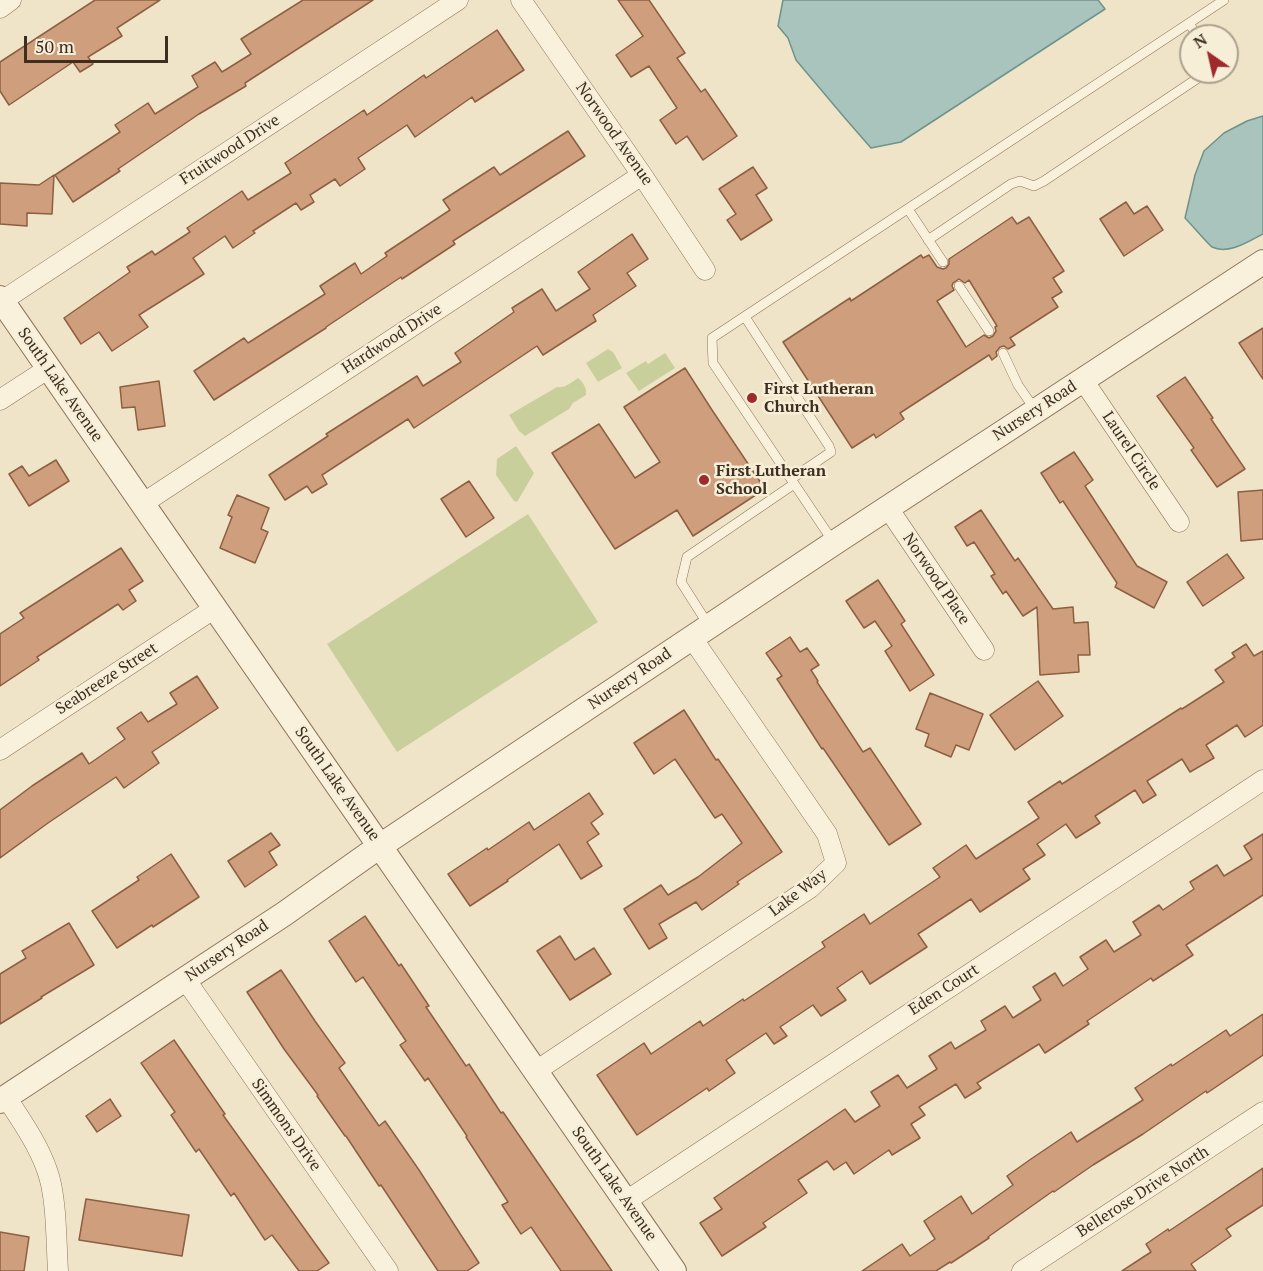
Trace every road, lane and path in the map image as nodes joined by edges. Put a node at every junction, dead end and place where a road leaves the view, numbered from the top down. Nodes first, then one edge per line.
1 (11, 0) edge
2 (458, 0) edge
3 (521, 0) edge
4 (1224, 0) edge
5 (0, 8) edge
6 (1189, 23) joint
7 (1190, 84) edge
8 (642, 175) junction
9 (908, 209) junction
10 (928, 240) junction
11 (943, 262) dead end
12 (1263, 262) edge
13 (705, 270) dead end
14 (959, 286) dead end
15 (1, 299) edge
16 (745, 316) junction
17 (989, 331) dead end
18 (1003, 353) dead end
19 (49, 368) junction
20 (1083, 380) junction
21 (0, 400) edge
22 (1036, 411) junction
23 (793, 481) junction
24 (142, 504) junction
25 (888, 508) junction
26 (1179, 522) dead end
27 (834, 543) junction
28 (215, 608) junction
29 (700, 632) junction
30 (984, 650) dead end
31 (0, 750) edge
32 (1263, 780) edge
33 (380, 846) junction
34 (185, 979) junction
35 (536, 1071) junction
36 (3, 1099) edge
37 (1263, 1112) edge
38 (626, 1201) junction
39 (58, 1271) edge
40 (387, 1271) edge
41 (674, 1271) edge
42 (1022, 1271) edge

1 - 5 street
2 - 15 street, Fruitwood Drive
3 - 8 street, Norwood Avenue
4 - 6 lane
6 - 9 lane
7 - 10 lane
8 - 13 street, Norwood Avenue
8 - 24 street, Hardwood Drive
9 - 10 lane
9 - 16 lane
10 - 11 lane
12 - 20 street, Nursery Road
14 - 17 lane
15 - 19 street, South Lake Avenue
16 - 23 lane
16 - 23 lane
18 - 22 lane
19 - 21 street
19 - 24 street, South Lake Avenue
20 - 22 street, Nursery Road
20 - 26 street, Laurel Circle
22 - 25 street, Nursery Road
23 - 27 lane
23 - 29 lane
24 - 28 street, South Lake Avenue
25 - 27 street, Nursery Road
25 - 30 street, Norwood Place
27 - 29 street, Nursery Road
28 - 31 street, Seabreeze Street
28 - 33 street, South Lake Avenue
29 - 33 street, Nursery Road
29 - 35 street, Lake Way
32 - 38 street, Eden Court
33 - 34 street, Nursery Road
33 - 35 street, South Lake Avenue
34 - 36 street, Nursery Road
34 - 40 street, Simmons Drive
35 - 38 street, South Lake Avenue
36 - 39 street
37 - 42 street, Bellerose Drive North
38 - 41 street, South Lake Avenue

